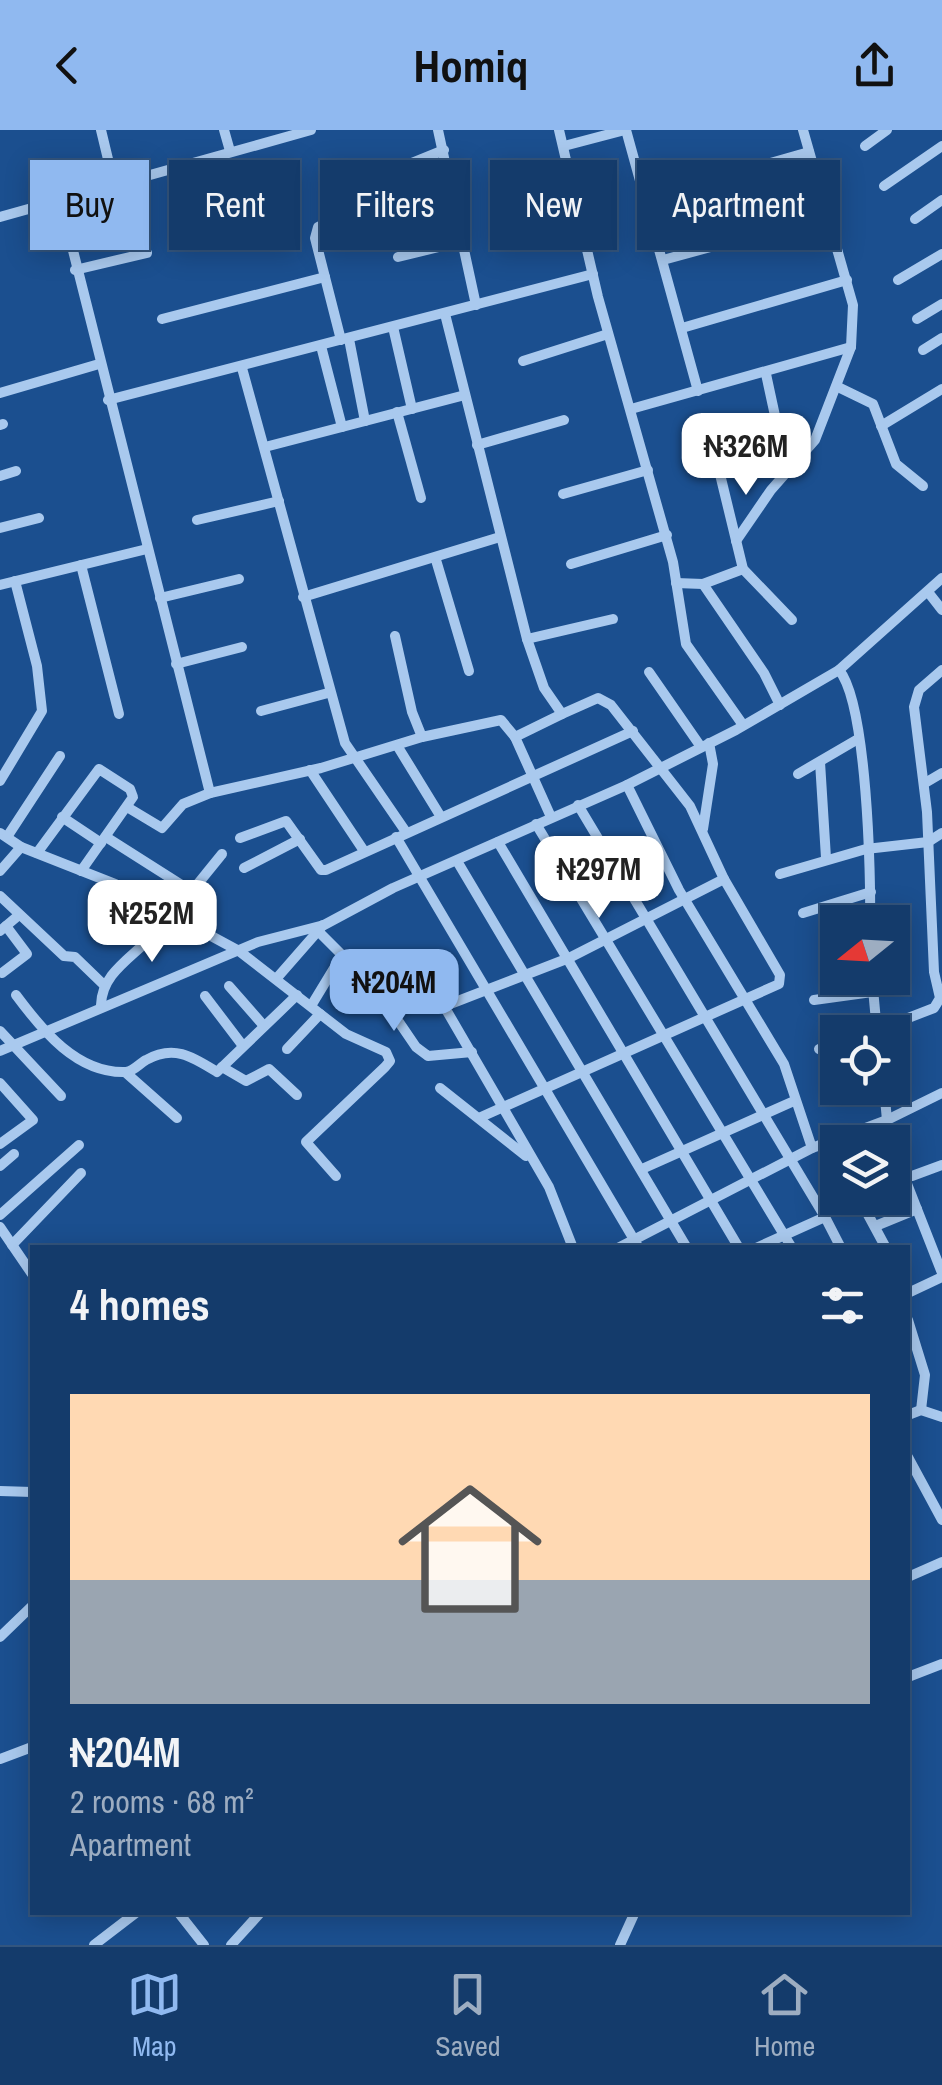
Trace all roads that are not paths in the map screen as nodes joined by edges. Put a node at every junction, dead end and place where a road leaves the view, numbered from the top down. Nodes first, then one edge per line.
1 (101, 130) edge
2 (224, 130) edge
3 (310, 130) edge
4 (438, 130) edge
5 (560, 130) edge
6 (625, 130) edge
7 (803, 130) edge
8 (887, 130) edge
9 (564, 146) junction
10 (865, 146) dead end
11 (942, 146) edge
12 (444, 150) junction
13 (230, 152) junction
14 (809, 152) junction
15 (108, 160) edge
16 (446, 160) edge
17 (567, 160) edge
18 (782, 160) edge
19 (811, 160) edge
20 (637, 170) edge
21 (149, 174) edge
22 (884, 186) dead end
23 (942, 200) edge
24 (30, 206) edge
25 (0, 215) edge
26 (914, 219) dead end
27 (71, 250) edge
28 (425, 250) edge
29 (465, 250) edge
30 (587, 250) edge
31 (660, 250) edge
32 (700, 250) edge
33 (838, 250) edge
34 (146, 252) dead end
35 (942, 254) edge
36 (398, 257) dead end
37 (663, 260) junction
38 (75, 270) junction
39 (593, 274) junction
40 (324, 277) junction
41 (847, 280) junction
42 (898, 280) dead end
43 (476, 304) junction
44 (942, 304) edge
45 (445, 314) junction
46 (917, 318) dead end
47 (162, 319) dead end
48 (393, 327) junction
49 (682, 328) junction
50 (608, 334) junction
51 (942, 338) edge
52 (345, 340) junction
53 (321, 346) junction
54 (851, 347) junction
55 (923, 350) dead end
56 (523, 360) dead end
57 (98, 364) junction
58 (242, 368) junction
59 (766, 374) junction
60 (838, 387) junction
61 (942, 390) edge
62 (698, 391) junction
63 (0, 392) edge
64 (464, 395) junction
65 (108, 400) junction
66 (412, 408) junction
67 (631, 409) junction
68 (397, 412) junction
69 (564, 420) dead end
70 (365, 421) junction
71 (881, 426) junction
72 (342, 427) junction
73 (476, 445) junction
74 (265, 447) junction
75 (648, 470) junction
76 (16, 471) dead end
77 (0, 476) edge
78 (923, 486) dead end
79 (563, 494) dead end
80 (421, 498) dead end
81 (279, 502) junction
82 (39, 518) dead end
83 (197, 520) dead end
84 (0, 528) edge
85 (667, 535) junction
86 (500, 538) junction
87 (736, 541) junction
88 (147, 549) junction
89 (436, 560) junction
90 (570, 564) dead end
91 (82, 566) junction
92 (743, 569) junction
93 (239, 578) dead end
94 (942, 578) edge
95 (15, 582) junction
96 (676, 583) junction
97 (703, 584) junction
98 (0, 586) edge
99 (928, 592) junction
100 (303, 596) junction
101 (160, 598) junction
102 (942, 610) edge
103 (614, 619) dead end
104 (792, 620) dead end
105 (395, 636) dead end
106 (528, 638) junction
107 (242, 647) dead end
108 (176, 664) junction
109 (469, 670) dead end
110 (839, 670) junction
111 (942, 670) edge
112 (650, 672) dead end
113 (328, 692) junction
114 (782, 704) junction
115 (261, 711) dead end
116 (118, 714) dead end
117 (562, 714) junction
118 (743, 725) junction
119 (633, 731) junction
120 (514, 736) junction
121 (422, 737) junction
122 (858, 740) junction
123 (705, 745) junction
124 (398, 747) junction
125 (60, 756) dead end
126 (352, 759) junction
127 (820, 762) junction
128 (660, 765) junction
129 (310, 770) junction
130 (942, 773) edge
131 (798, 774) dead end
132 (532, 776) junction
133 (0, 781) edge
134 (925, 783) junction
135 (627, 784) junction
136 (210, 793) junction
137 (578, 805) junction
138 (127, 807) junction
139 (62, 817) junction
140 (441, 817) junction
141 (552, 817) junction
142 (536, 824) junction
143 (703, 830) junction
144 (942, 833) edge
145 (401, 834) junction
146 (4, 835) edge
147 (240, 838) dead end
148 (300, 839) junction
149 (104, 840) junction
150 (498, 842) junction
151 (928, 842) junction
152 (21, 847) junction
153 (866, 849) junction
154 (364, 851) junction
155 (37, 853) junction
156 (222, 854) dead end
157 (826, 858) junction
158 (458, 861) junction
159 (244, 868) dead end
160 (81, 871) junction
161 (0, 872) edge
162 (780, 874) dead end
163 (419, 876) junction
164 (724, 879) junction
165 (936, 882) edge
166 (191, 892) junction
167 (871, 892) junction
168 (0, 896) edge
169 (686, 902) junction
170 (871, 905) edge
171 (803, 913) dead end
172 (20, 915) junction
173 (169, 916) junction
174 (648, 920) junction
175 (321, 928) junction
176 (3, 929) edge
177 (608, 939) junction
178 (239, 950) junction
179 (938, 951) edge
180 (569, 958) junction
181 (2, 973) edge
182 (527, 974) junction
183 (426, 975) dead end
184 (276, 979) junction
185 (104, 984) junction
186 (229, 986) dead end
187 (487, 990) junction
188 (296, 995) junction
189 (850, 995) edge
190 (16, 996) dead end
191 (205, 996) dead end
192 (748, 998) junction
193 (814, 1000) dead end
194 (102, 1005) junction
195 (388, 1006) dead end
196 (444, 1006) junction
197 (315, 1009) junction
198 (706, 1017) junction
199 (910, 1017) edge
200 (264, 1026) junction
201 (0, 1031) edge
202 (44, 1032) junction
203 (667, 1036) junction
204 (12, 1046) junction
205 (243, 1046) junction
206 (287, 1048) dead end
207 (0, 1052) edge
208 (472, 1052) junction
209 (625, 1054) junction
210 (222, 1068) junction
211 (126, 1072) junction
212 (583, 1072) junction
213 (567, 1079) junction
214 (0, 1083) edge
215 (545, 1087) junction
216 (440, 1088) dead end
217 (595, 1092) junction
218 (942, 1092) edge
219 (62, 1096) dead end
220 (297, 1096) dead end
221 (794, 1101) junction
222 (503, 1104) junction
223 (886, 1105) edge
224 (761, 1116) junction
225 (481, 1117) junction
226 (177, 1118) dead end
227 (888, 1120) junction
228 (874, 1125) edge
229 (722, 1134) junction
230 (0, 1143) edge
231 (79, 1145) dead end
232 (820, 1145) joint
233 (682, 1151) junction
234 (14, 1154) dead end
235 (530, 1159) junction
236 (789, 1160) junction
237 (942, 1165) edge
238 (0, 1166) edge
239 (642, 1170) junction
240 (910, 1171) edge
241 (81, 1174) dead end
242 (336, 1176) dead end
243 (749, 1180) junction
244 (910, 1197) edge
245 (711, 1201) junction
246 (916, 1209) junction
247 (0, 1215) edge
248 (871, 1215) edge
249 (825, 1216) junction
250 (672, 1221) junction
251 (878, 1225) junction
252 (0, 1227) edge
253 (784, 1234) junction
254 (637, 1243) edge
255 (12, 1244) junction
256 (571, 1245) edge
257 (685, 1245) edge
258 (738, 1245) edge
259 (762, 1245) edge
260 (790, 1245) edge
261 (840, 1245) edge
262 (885, 1245) edge
263 (30, 1271) edge
264 (942, 1273) edge
265 (910, 1292) edge
266 (910, 1326) edge
267 (921, 1410) junction
268 (910, 1414) edge
269 (939, 1417) edge
270 (942, 1428) edge
271 (910, 1462) edge
272 (0, 1491) edge
273 (30, 1492) edge
274 (942, 1520) edge
275 (942, 1562) edge
276 (910, 1576) edge
277 (30, 1608) edge
278 (20, 1618) junction
279 (30, 1628) edge
280 (0, 1637) edge
281 (942, 1664) edge
282 (910, 1676) edge
283 (30, 1748) edge
284 (0, 1759) edge
285 (134, 1915) edge
286 (180, 1915) edge
287 (258, 1915) edge
288 (634, 1915) edge
289 (94, 1945) edge
290 (204, 1945) edge
291 (231, 1945) edge
292 (620, 1945) edge

1 - 15 street
2 - 13 street
3 - 13 street
4 - 12 street
5 - 9 street
6 - 9 street
6 - 20 street
7 - 14 street
8 - 10 street
9 - 17 street
11 - 22 street
12 - 16 street
12 - 40 street
13 - 21 street
14 - 18 street
14 - 19 street
23 - 26 street
24 - 25 street
27 - 38 street
28 - 36 street
29 - 43 street
30 - 39 street
31 - 37 street
32 - 37 street
33 - 41 street
34 - 38 street
35 - 42 street
37 - 49 street
38 - 57 street
39 - 43 street
39 - 50 street
40 - 47 street
40 - 52 street
41 - 49 street
41 - 54 street
43 - 45 street
44 - 46 street
45 - 48 street
45 - 64 street
48 - 52 street
48 - 66 street
49 - 62 street
50 - 56 street
50 - 67 street
51 - 55 street
52 - 53 street
52 - 70 street
53 - 58 street
53 - 72 street
54 - 59 street
54 - 60 street
57 - 63 street
57 - 65 street
58 - 65 street
58 - 74 street
59 - 62 street
59 - 87 street
60 - 71 street
60 - 87 street
61 - 71 street
62 - 67 street
64 - 66 street
64 - 73 street
65 - 88 street
66 - 68 street
67 - 75 street
68 - 70 street
68 - 80 street
69 - 73 street
70 - 72 street
71 - 78 street
72 - 74 street
73 - 86 street
74 - 81 street
75 - 79 street
75 - 85 street
76 - 77 street
81 - 83 street
81 - 100 street
82 - 84 street
85 - 90 street
85 - 96 street
86 - 89 street
86 - 106 street
87 - 92 street
88 - 91 street
88 - 101 street
89 - 100 street
89 - 109 street
91 - 95 street
91 - 116 street
92 - 97 street
92 - 104 street
93 - 101 street
94 - 99 street
95 - 98 street
95 - 133 street
96 - 97 street
96 - 118 street
97 - 114 street
99 - 102 street
99 - 110 street
100 - 113 street
101 - 108 street
103 - 106 street
105 - 121 street
106 - 117 street
107 - 108 street
108 - 136 street
110 - 114 street
110 - 122 street
111 - 134 street
112 - 123 street
113 - 115 street
113 - 126 street
114 - 118 street
117 - 119 street
117 - 120 street
118 - 123 street
119 - 128 street
119 - 132 street
120 - 121 street
120 - 132 street
121 - 124 street
122 - 127 street
122 - 153 street
123 - 128 street
123 - 143 street
124 - 126 street
124 - 140 street
125 - 146 street
126 - 129 street
126 - 145 street
127 - 131 street
127 - 157 street
128 - 135 street
128 - 143 street
129 - 136 street
129 - 154 street
130 - 134 street
132 - 140 street
132 - 141 street
134 - 151 street
135 - 137 street
135 - 169 street
136 - 138 street
137 - 141 street
137 - 174 street
138 - 139 street
138 - 149 street
139 - 149 street
139 - 155 street
140 - 145 street
141 - 142 street
142 - 150 street
142 - 177 street
143 - 164 street
144 - 151 street
145 - 154 street
145 - 163 street
146 - 152 street
147 - 148 street
148 - 154 street
148 - 159 street
149 - 160 street
149 - 166 street
150 - 158 street
150 - 180 street
151 - 153 street
151 - 165 street
152 - 155 street
152 - 161 street
153 - 157 street
153 - 167 street
155 - 160 street
156 - 166 street
157 - 162 street
158 - 163 street
158 - 182 street
160 - 173 street
163 - 175 street
163 - 187 street
164 - 169 street
164 - 192 street
165 - 179 street
166 - 173 street
167 - 170 street
167 - 171 street
168 - 172 street
169 - 174 street
169 - 192 street
172 - 176 street
172 - 185 street
173 - 178 street
173 - 185 street
174 - 177 street
174 - 198 street
175 - 178 street
175 - 184 street
175 - 197 street
176 - 181 street
177 - 180 street
177 - 203 street
178 - 184 street
178 - 194 street
179 - 199 street
180 - 182 street
180 - 209 street
182 - 187 street
182 - 212 street
183 - 196 street
184 - 188 street
185 - 194 street
186 - 200 street
187 - 196 street
187 - 215 street
188 - 197 street
188 - 200 street
189 - 193 street
190 - 202 street
191 - 205 street
192 - 198 street
192 - 221 street
194 - 202 street
195 - 208 street
196 - 208 street
197 - 206 street
197 - 242 street
198 - 203 street
198 - 224 street
200 - 205 street
201 - 204 street
202 - 204 street
202 - 211 street
203 - 209 street
203 - 229 street
204 - 207 street
204 - 219 street
205 - 210 street
208 - 222 street
209 - 212 street
209 - 233 street
210 - 211 street
210 - 220 street
211 - 226 street
212 - 213 street
212 - 217 street
213 - 215 street
213 - 217 street
214 - 230 street
215 - 222 street
215 - 254 street
216 - 225 street
217 - 239 street
218 - 227 street
221 - 224 street
221 - 232 street
222 - 225 street
222 - 235 street
223 - 227 street
224 - 229 street
224 - 236 street
225 - 235 street
227 - 228 street
229 - 233 street
229 - 243 street
231 - 247 street
232 - 236 street
233 - 239 street
233 - 245 street
234 - 238 street
235 - 256 street
236 - 243 street
236 - 249 street
237 - 240 street
239 - 250 street
241 - 255 street
243 - 245 street
243 - 253 street
244 - 246 street
245 - 250 street
245 - 258 street
246 - 251 street
246 - 264 street
248 - 251 street
249 - 253 street
249 - 261 street
250 - 254 street
250 - 257 street
251 - 262 street
252 - 255 street
253 - 259 street
253 - 260 street
255 - 263 street
264 - 265 street
266 - 267 street
267 - 268 street
267 - 269 street
269 - 270 street
271 - 274 street
272 - 273 street
275 - 276 street
277 - 278 street
278 - 279 street
278 - 280 street
281 - 282 street
283 - 284 street
285 - 289 street
286 - 290 street
287 - 291 street
288 - 292 street

